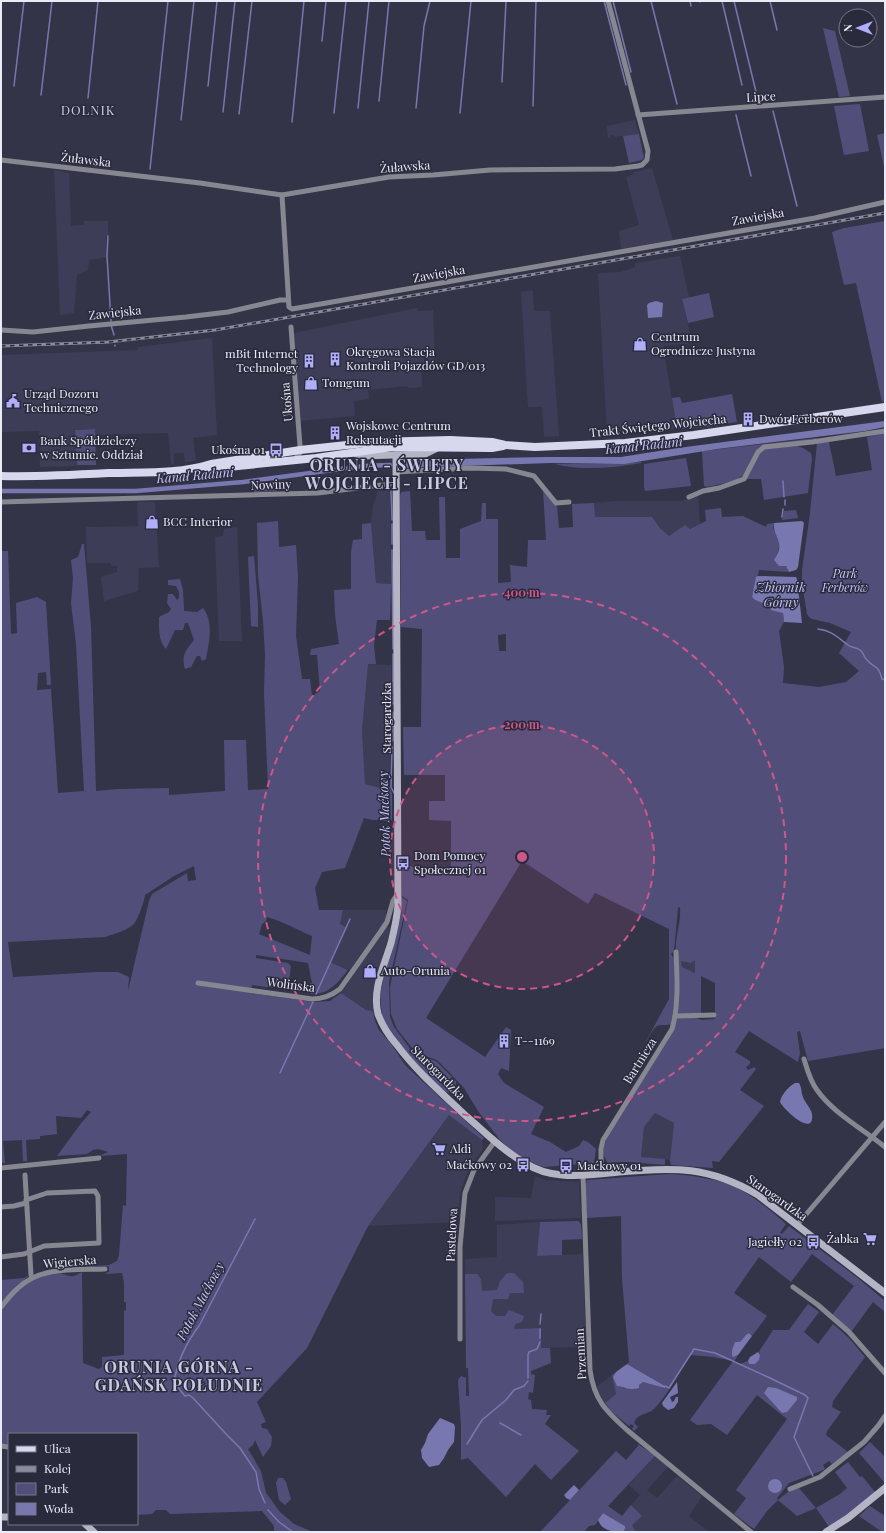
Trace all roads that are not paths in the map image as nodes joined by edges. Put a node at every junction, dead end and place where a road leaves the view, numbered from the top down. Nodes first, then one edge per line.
1 (608, 1) edge
2 (885, 97) edge
3 (638, 115) junction
4 (1, 160) edge
5 (282, 195) junction
6 (885, 202) edge
7 (288, 300) junction
8 (291, 327) dead end
9 (1, 330) edge
10 (885, 407) edge
11 (885, 431) edge
12 (450, 440) junction
13 (342, 445) junction
14 (505, 445) junction
15 (440, 447) junction
16 (300, 450) junction
17 (352, 452) junction
18 (396, 455) junction
19 (310, 459) junction
20 (294, 460) junction
21 (197, 468) junction
22 (396, 472) junction
23 (1, 476) edge
24 (397, 483) junction
25 (689, 497) dead end
26 (1, 502) edge
27 (569, 502) dead end
28 (398, 894) junction
29 (676, 952) dead end
30 (198, 983) dead end
31 (714, 1015) dead end
32 (675, 1016) junction
33 (804, 1058) dead end
34 (885, 1122) edge
35 (872, 1137) junction
36 (495, 1141) junction
37 (885, 1147) edge
38 (99, 1158) dead end
39 (1, 1168) edge
40 (601, 1174) junction
41 (25, 1175) dead end
42 (583, 1175) junction
43 (26, 1202) junction
44 (1, 1207) edge
45 (797, 1226) junction
46 (29, 1252) junction
47 (1, 1257) edge
48 (105, 1269) dead end
49 (31, 1275) dead end
50 (793, 1287) dead end
51 (885, 1293) edge
52 (1, 1307) edge
53 (460, 1339) dead end
54 (885, 1373) edge
55 (885, 1416) edge
56 (885, 1488) edge
57 (790, 1489) dead end
58 (86, 1525) edge
59 (94, 1532) edge
60 (752, 1532) edge
61 (826, 1532) edge

1 - 3 street, Żuławska
2 - 3 street, Lipce
3 - 5 street, Żuławska
4 - 5 street, Żuławska
5 - 7 street
6 - 7 street, Zawiejska
7 - 9 street, Zawiejska
8 - 16 street, Ukośna
10 - 14 main road, Trakt Świętego Wojciecha
11 - 25 street
12 - 13 main road, Trakt Świętego Wojciecha
12 - 14 main road, Trakt Świętego Wojciecha
12 - 15 main road
13 - 16 main road, Trakt Świętego Wojciecha
13 - 17 main road
14 - 15 main road, Trakt Świętego Wojciecha
15 - 17 main road, Trakt Świętego Wojciecha
15 - 18 main road
16 - 19 street
16 - 20 street
16 - 21 main road, Trakt Świętego Wojciecha
17 - 18 main road
17 - 19 main road, Trakt Świętego Wojciecha
18 - 22 main road, Starogardzka
19 - 20 main road, Trakt Świętego Wojciecha
20 - 21 main road, Trakt Świętego Wojciecha
21 - 23 main road, Trakt Świętego Wojciecha
22 - 24 main road, Starogardzka
22 - 27 street
24 - 26 street, Nowiny
24 - 28 main road, Starogardzka
28 - 30 street, Wolińska
28 - 36 main road, Starogardzka
29 - 32 street, Bartnicza
31 - 32 street
32 - 40 street, Bartnicza
33 - 35 street
34 - 35 street
35 - 37 street
35 - 45 street
36 - 42 main road, Starogardzka
36 - 53 street, Pastelowa
38 - 39 street
40 - 42 main road, Starogardzka
40 - 45 main road, Starogardzka
41 - 43 street
42 - 60 street, Przemian
43 - 44 street
43 - 46 street
43 - 46 street
45 - 51 main road, Starogardzka
46 - 47 street
46 - 49 street
48 - 52 street, Wigierska
50 - 54 street
55 - 57 street
56 - 61 main road
58 - 59 main road

